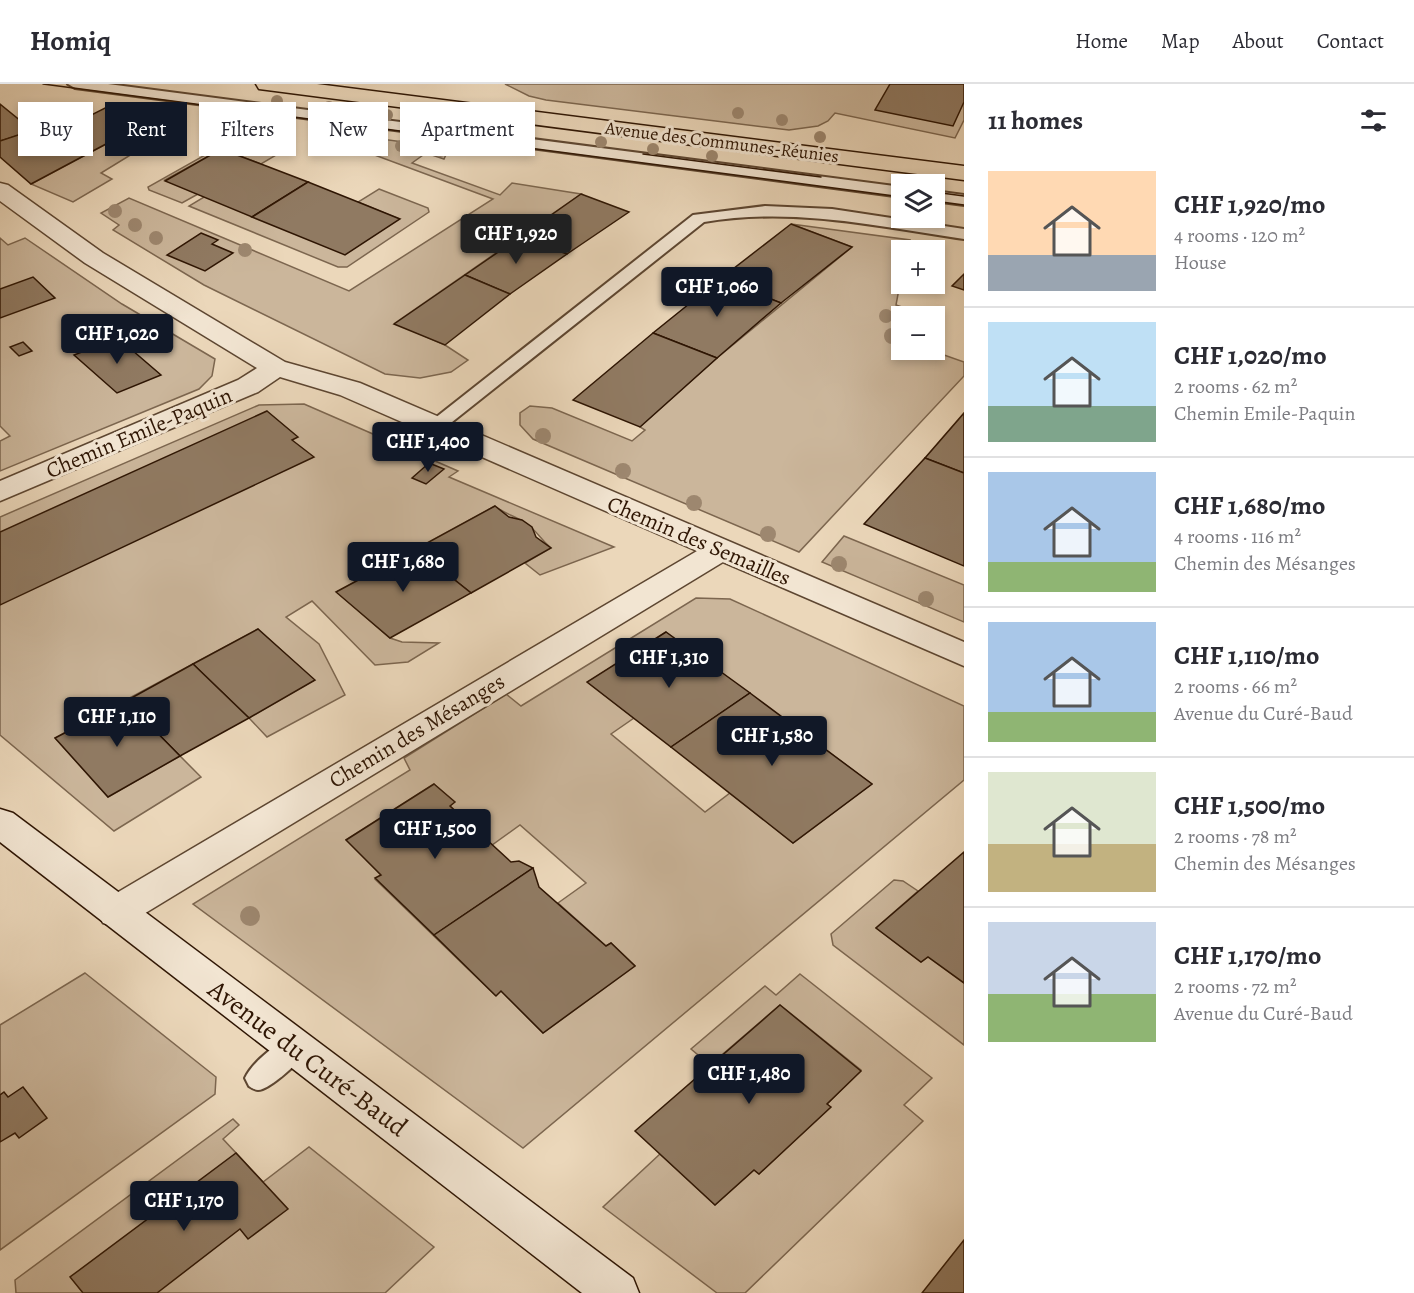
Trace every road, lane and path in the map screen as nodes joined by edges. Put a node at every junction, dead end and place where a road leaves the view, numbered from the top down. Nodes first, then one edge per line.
1 (75, 84) edge
2 (267, 84) edge
3 (964, 173) edge
4 (0, 190) edge
5 (891, 191) edge
6 (945, 197) edge
7 (964, 200) edge
8 (964, 234) edge
9 (276, 369) junction
10 (435, 426) junction
11 (0, 492) edge
12 (720, 551) junction
13 (964, 654) edge
14 (0, 823) edge
15 (116, 912) junction
16 (295, 1048) junction
17 (259, 1078) dead end
18 (617, 1293) edge

1 - 5 lane
2 - 3 main road, Avenue des Communes-Réunies
4 - 9 street, Chemin des Semailles
6 - 7 lane
8 - 10 lane
9 - 10 street, Chemin des Semailles
9 - 11 street, Chemin Emile-Paquin
10 - 12 street, Chemin des Semailles
12 - 13 street, Chemin des Semailles
12 - 15 street, Chemin des Mésanges
14 - 15 street, Avenue du Curé-Baud
15 - 16 street, Avenue du Curé-Baud
16 - 17 lane
16 - 18 street, Avenue du Curé-Baud

